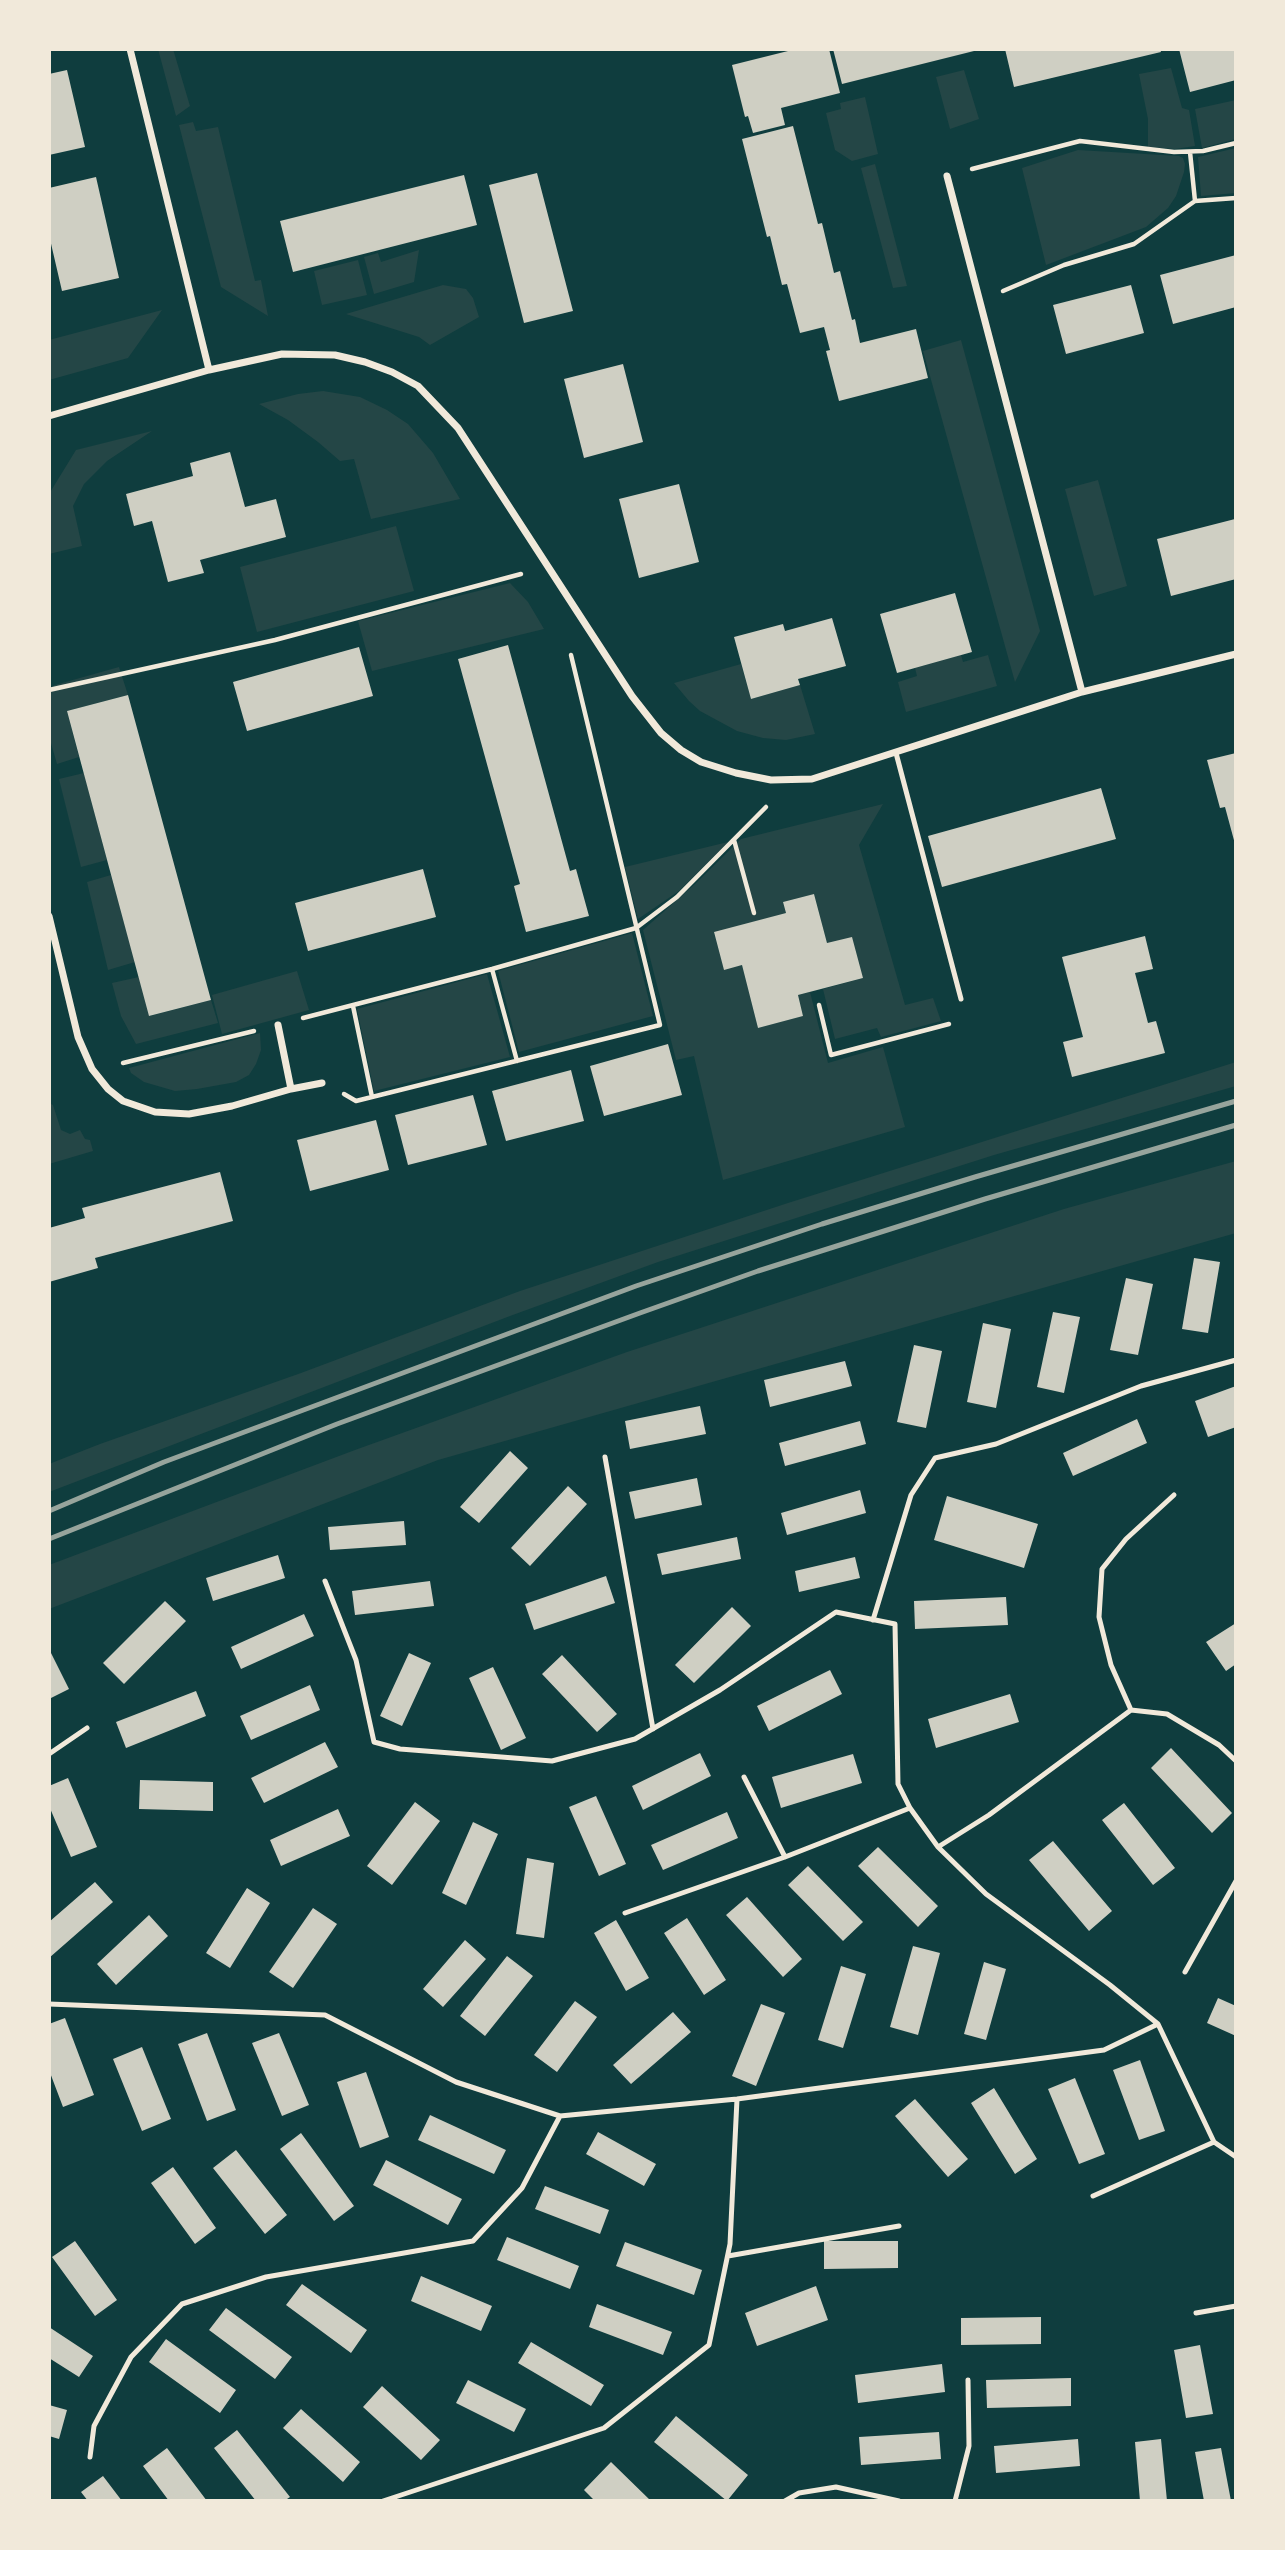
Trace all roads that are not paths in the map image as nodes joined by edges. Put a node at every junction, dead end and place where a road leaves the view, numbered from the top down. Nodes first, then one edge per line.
1 (130, 49) edge
2 (947, 176) road end
3 (209, 370) junction
4 (49, 416) edge
5 (1236, 654) edge
6 (1082, 692) junction
7 (896, 753) junction
8 (49, 916) edge
9 (961, 999) dead end
10 (278, 1024) road end
11 (322, 1083) road end
12 (291, 1088) junction
13 (1236, 1360) edge
14 (605, 1457) dead end
15 (1174, 1495) dead end
16 (325, 1581) dead end
17 (873, 1620) junction
18 (1131, 1710) junction
19 (87, 1728) dead end
20 (653, 1728) junction
21 (49, 1754) edge
22 (1236, 1762) edge
23 (744, 1777) dead end
24 (910, 1808) junction
25 (938, 1847) junction
26 (785, 1857) junction
27 (1236, 1881) edge
28 (625, 1913) dead end
29 (1185, 1972) dead end
30 (49, 2004) edge
31 (1158, 2024) junction
32 (737, 2099) junction
33 (560, 2116) junction
34 (1214, 2142) junction
35 (1236, 2157) edge
36 (1093, 2196) dead end
37 (899, 2226) dead end
38 (728, 2256) junction
39 (1236, 2306) edge
40 (1196, 2313) dead end
41 (968, 2380) dead end
42 (90, 2457) dead end
43 (383, 2501) edge
44 (785, 2501) edge
45 (899, 2501) edge
46 (955, 2501) edge

1 - 3 street
2 - 6 street
3 - 4 street
3 - 7 street
5 - 6 street
6 - 7 street
7 - 9 lane
8 - 12 street
10 - 12 street
11 - 12 street
13 - 17 lane
14 - 20 lane
15 - 18 lane
16 - 20 lane
17 - 20 lane
17 - 24 lane
18 - 22 lane
18 - 25 lane
19 - 21 lane
23 - 26 lane
24 - 25 lane
24 - 26 lane
25 - 31 lane
26 - 28 lane
27 - 29 lane
30 - 33 lane
31 - 32 lane
31 - 34 lane
32 - 33 lane
32 - 38 lane
33 - 42 lane
34 - 35 lane
34 - 36 lane
37 - 38 lane
38 - 43 lane
39 - 40 lane
41 - 46 lane
44 - 45 lane

